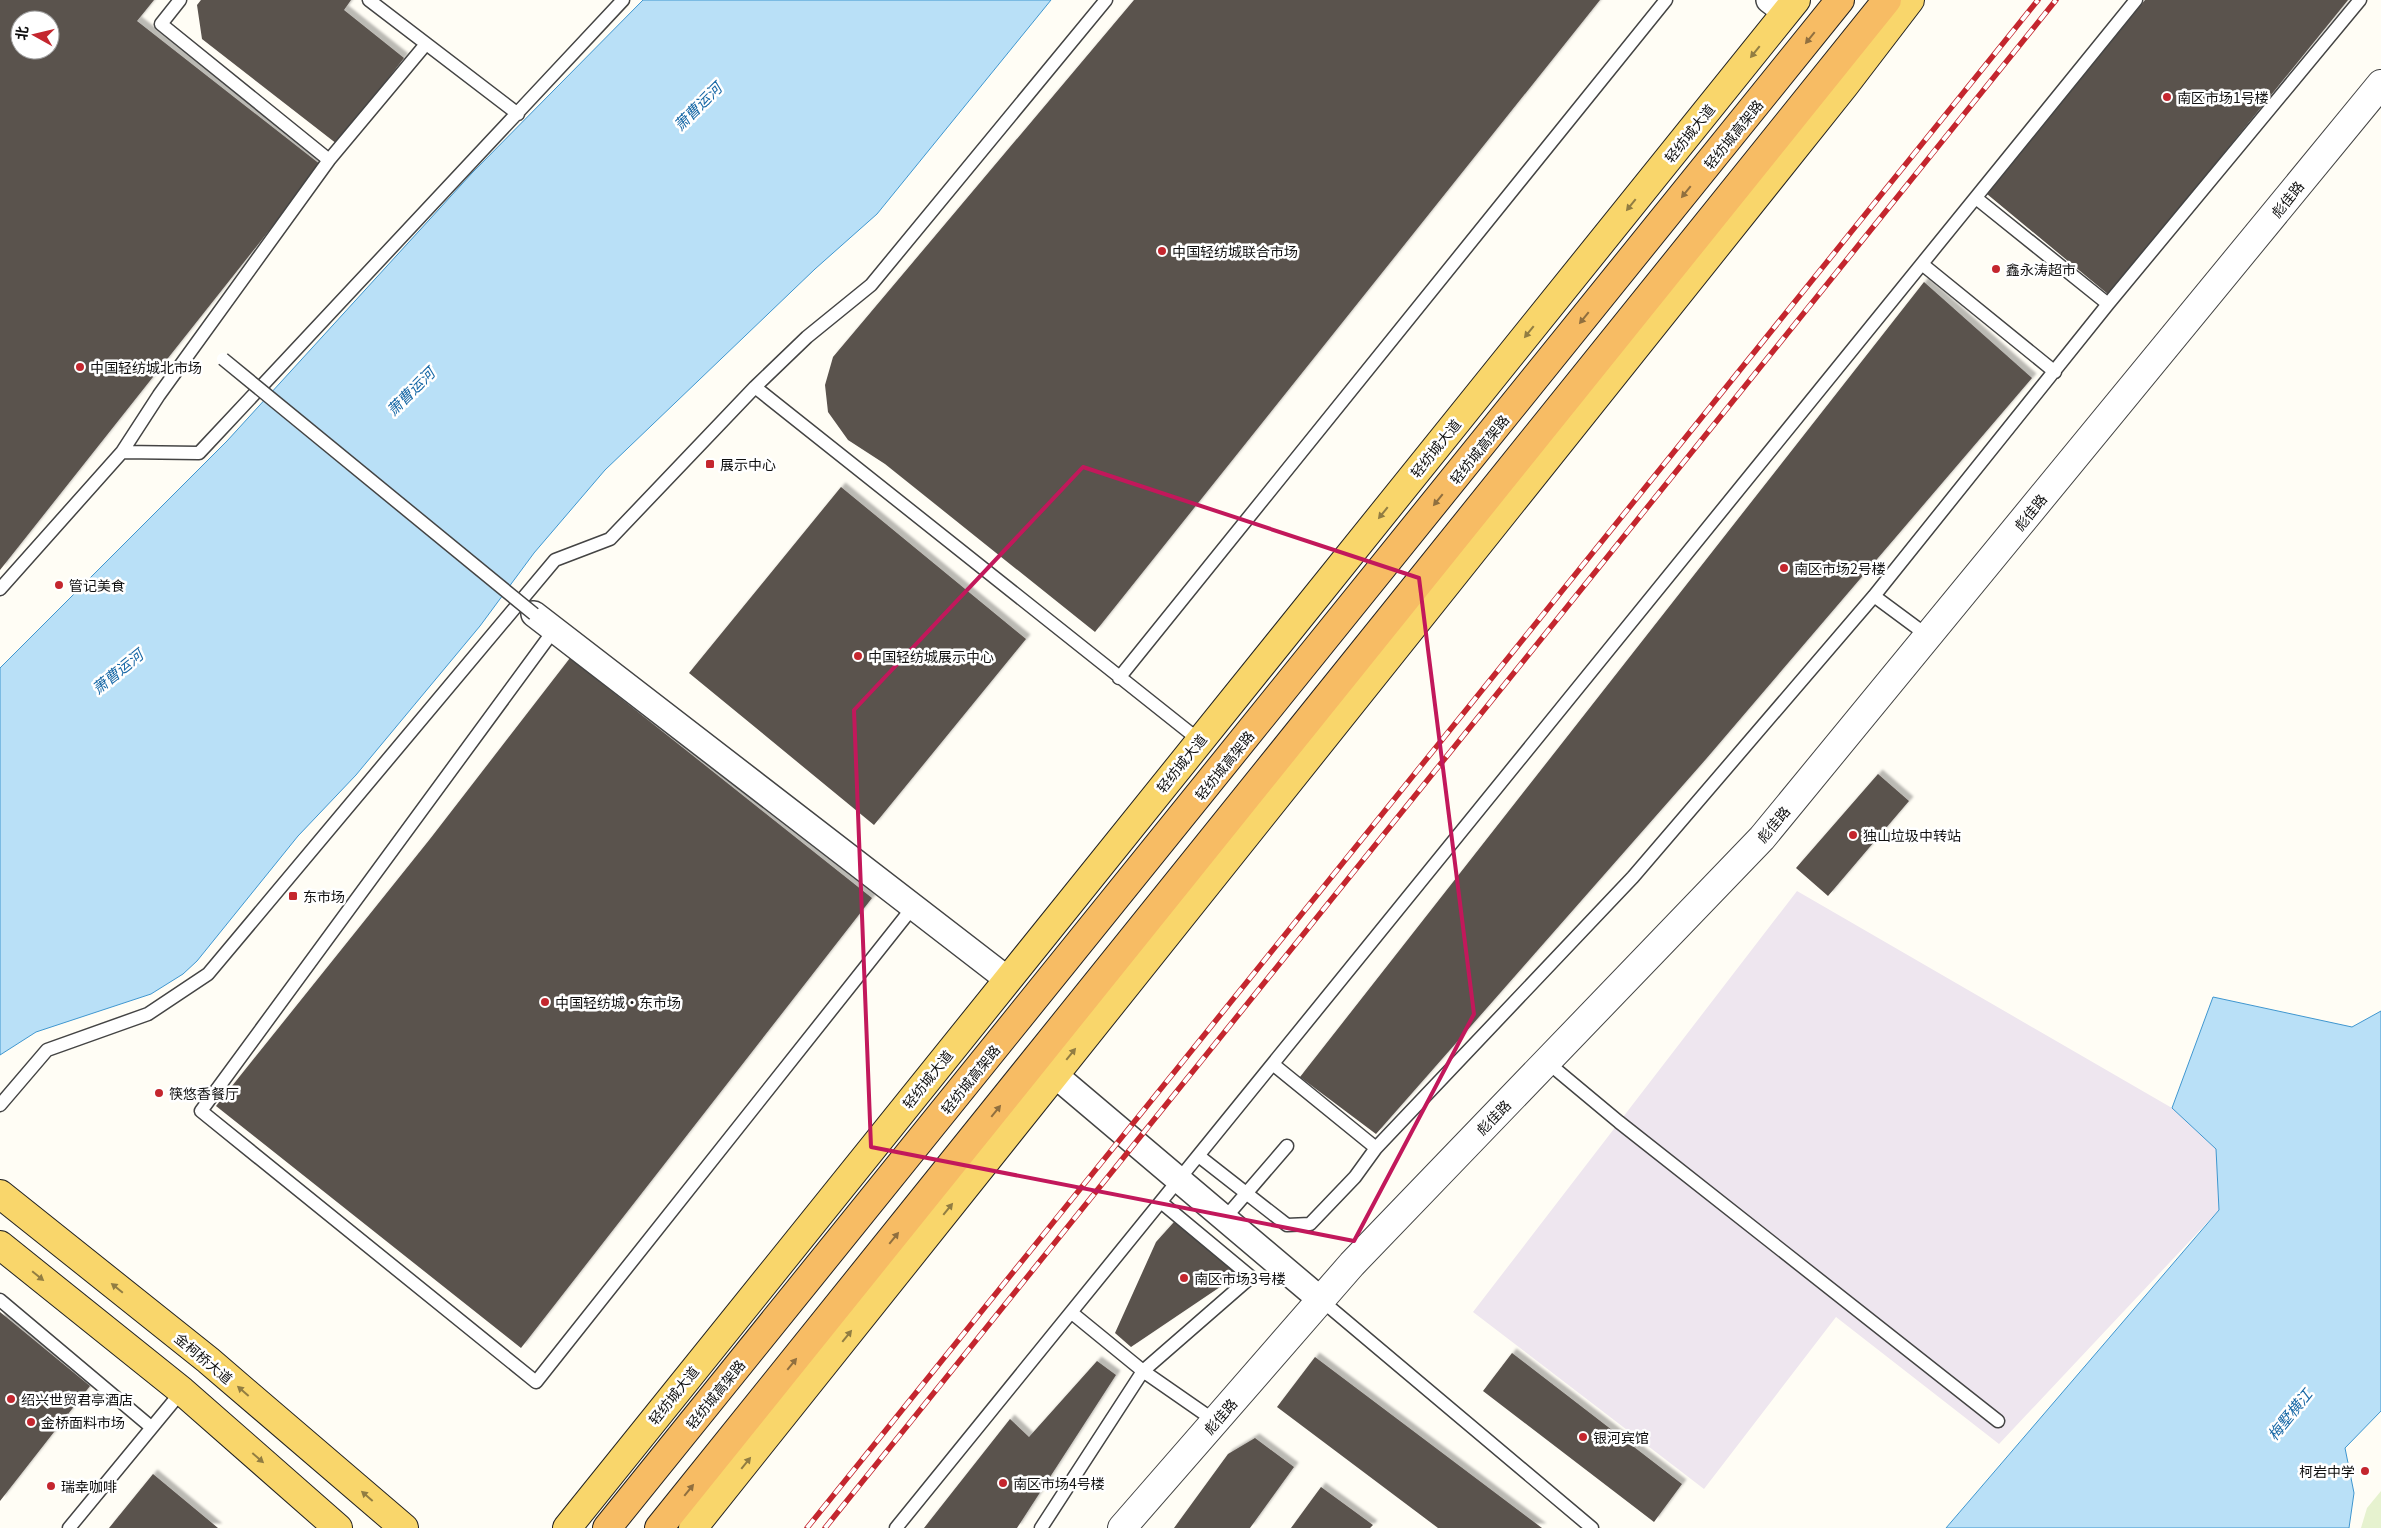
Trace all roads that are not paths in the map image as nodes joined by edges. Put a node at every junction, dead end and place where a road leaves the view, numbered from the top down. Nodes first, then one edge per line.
1 (180, 0) edge
2 (369, 0) edge
3 (1106, 0) edge
4 (1666, 0) edge
5 (1840, 0) edge
6 (1887, 0) edge
7 (1910, 0) edge
8 (2136, 0) edge
9 (2360, 0) edge
10 (615, 2) edge
11 (1784, 4) edge
12 (426, 44) junction
13 (2381, 84) edge
14 (518, 114) junction
15 (329, 160) junction
16 (1976, 198) junction
17 (1922, 264) junction
18 (2108, 304) junction
19 (223, 360) dead end
20 (2055, 372) junction
21 (754, 387) junction
22 (122, 452) junction
23 (0, 589) edge
24 (1874, 596) junction
25 (534, 614) joint
26 (554, 630) junction
27 (1928, 636) junction
28 (1120, 678) junction
29 (1199, 740) junction
30 (913, 907) junction
31 (1006, 979) junction
32 (1547, 1062) junction
33 (1274, 1065) junction
34 (1054, 1075) junction
35 (0, 1105) edge
36 (1287, 1146) dead end
37 (1376, 1148) junction
38 (1200, 1157) junction
39 (1180, 1181) junction
40 (1247, 1194) junction
41 (4, 1197) edge
42 (1162, 1203) junction
43 (1224, 1218) junction
44 (0, 1245) edge
45 (0, 1300) edge
46 (1320, 1300) junction
47 (1072, 1313) junction
48 (1143, 1371) junction
49 (182, 1391) junction
50 (1215, 1421) junction
51 (1998, 1421) dead end
52 (151, 1427) junction
53 (69, 1528) edge
54 (338, 1528) edge
55 (404, 1528) edge
56 (566, 1528) edge
57 (607, 1528) edge
58 (659, 1528) edge
59 (693, 1528) edge
60 (896, 1528) edge
61 (1040, 1528) edge
62 (1122, 1528) edge
63 (1592, 1528) edge

1 - 15 lane
2 - 12 lane
3 - 21 lane
4 - 28 lane
5 -> 57 highway, 轻纺城高架路
58 -> 6 highway
34 -> 7 main road
8 - 16 lane
9 - 18 lane
10 - 14 lane
11 -> 29 main road, 轻纺城大道
12 - 14 lane
12 - 15 lane
13 - 27 street, 彪佳路
14 - 22 lane
15 - 22 lane
16 - 17 lane
16 - 18 lane
17 - 20 lane
17 - 33 lane
18 - 20 lane
19 - 25 lane, bridge
20 - 24 lane
21 - 28 lane
21 - 35 lane
22 - 23 lane
24 - 27 lane
24 - 37 lane
25 - 26 street
26 - 30 street
26 - 30 lane
27 - 32 street, 彪佳路
28 - 29 lane
29 - 31 main road, 轻纺城大道
30 - 31 street
31 - 56 main road, 轻纺城大道
32 - 46 street, 彪佳路
32 - 51 lane
33 - 37 lane
33 - 38 lane
34 - 39 street
59 -> 34 main road
36 - 40 lane
37 - 40 lane
38 - 39 lane
38 - 40 lane
39 - 42 lane
39 - 43 street
40 - 43 lane
55 -> 41 main road, 金柯桥大道
42 - 47 lane
42 - 48 lane
43 - 46 street
44 -> 49 main road
45 - 52 lane
46 - 50 street, 彪佳路
46 - 63 lane
47 - 48 lane
47 - 60 lane
48 - 50 lane
48 - 61 lane
49 - 52 lane
49 -> 54 main road
50 - 62 street, 彪佳路
52 - 53 lane

